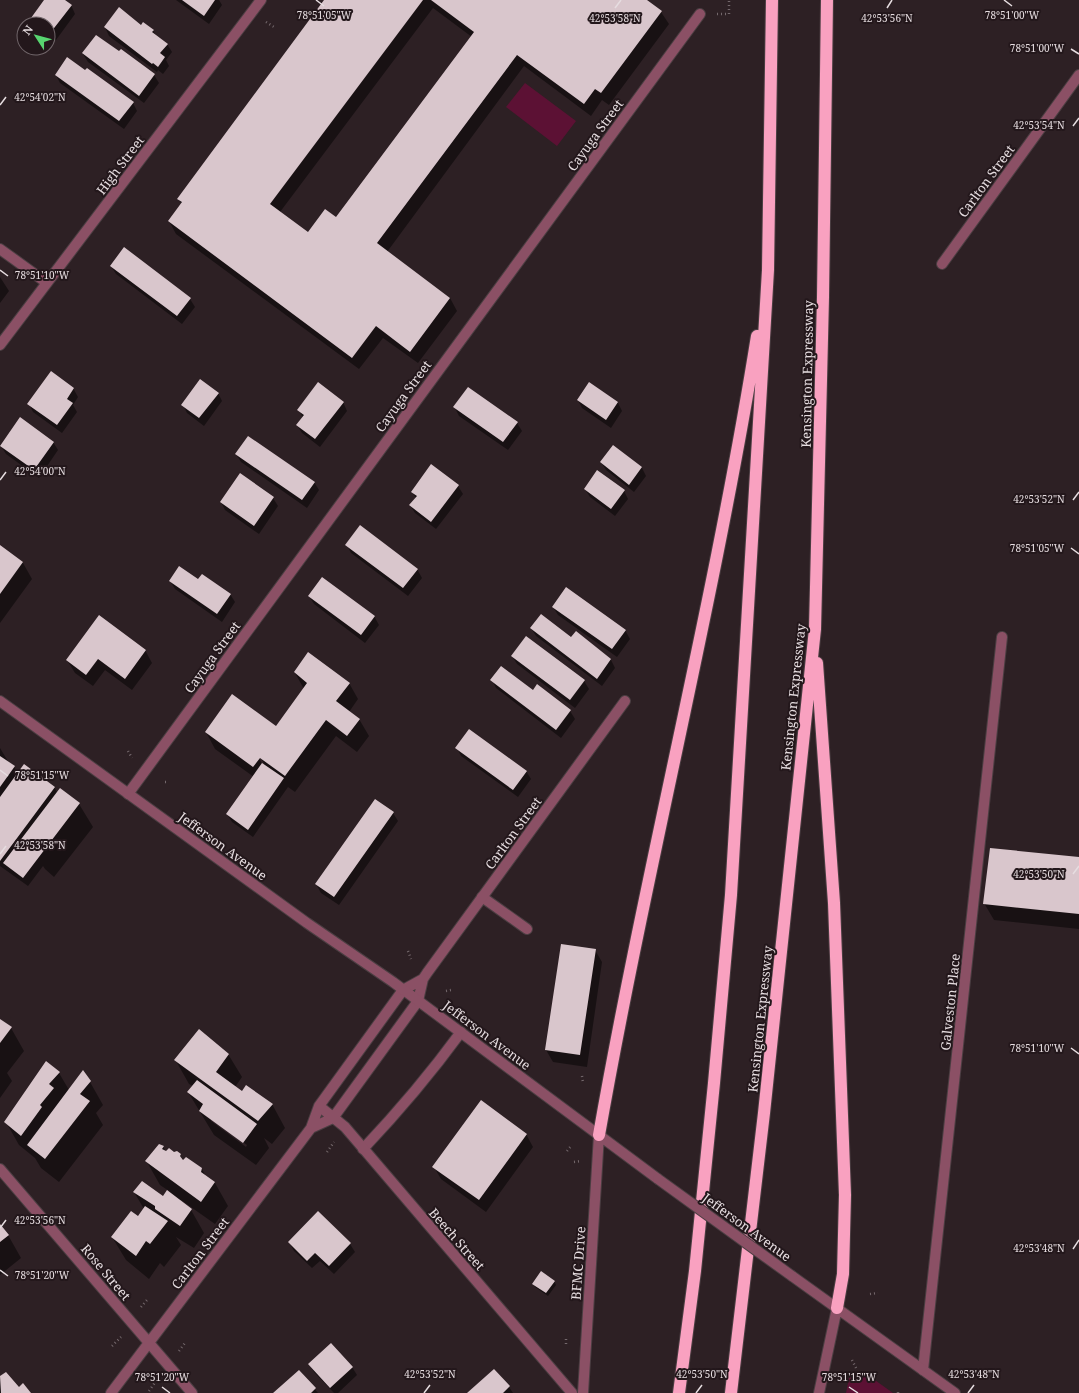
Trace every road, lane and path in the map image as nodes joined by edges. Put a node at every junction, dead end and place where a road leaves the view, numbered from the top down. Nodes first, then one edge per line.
1 (261, 0) edge
2 (729, 0) edge
3 (772, 0) edge
4 (827, 0) edge
5 (700, 14) dead end
6 (722, 14) dead end
7 (264, 20) dead end
8 (274, 27) dead end
9 (1079, 75) edge
10 (0, 249) edge
11 (942, 264) dead end
12 (768, 270) junction
13 (47, 283) junction
14 (0, 345) edge
15 (815, 629) junction
16 (1002, 637) dead end
17 (0, 701) edge
18 (625, 701) dead end
19 (128, 751) dead end
20 (132, 758) dead end
21 (165, 782) dead end
22 (168, 782) dead end
23 (128, 794) junction
24 (482, 897) junction
25 (527, 928) dead end
26 (408, 951) dead end
27 (411, 959) dead end
28 (423, 979) junction
29 (403, 990) junction
30 (451, 990) dead end
31 (446, 991) dead end
32 (418, 1001) junction
33 (461, 1032) junction
34 (582, 1076) dead end
35 (583, 1083) dead end
36 (319, 1106) junction
37 (333, 1118) junction
38 (311, 1128) junction
39 (599, 1135) junction
40 (334, 1142) dead end
41 (570, 1146) dead end
42 (363, 1149) junction
43 (567, 1151) dead end
44 (327, 1152) dead end
45 (581, 1161) dead end
46 (574, 1162) dead end
47 (0, 1169) edge
48 (878, 1293) dead end
49 (870, 1294) dead end
50 (147, 1300) dead end
51 (837, 1308) junction
52 (140, 1309) dead end
53 (121, 1337) dead end
54 (566, 1339) dead end
55 (185, 1343) dead end
56 (148, 1344) junction
57 (112, 1346) dead end
58 (566, 1346) dead end
59 (176, 1354) dead end
60 (852, 1360) dead end
61 (857, 1370) dead end
62 (923, 1370) junction
63 (156, 1381) dead end
64 (149, 1391) dead end
65 (111, 1393) edge
66 (192, 1393) edge
67 (572, 1393) edge
68 (583, 1393) edge
69 (679, 1393) edge
70 (732, 1393) edge
71 (819, 1393) edge
72 (955, 1393) edge

1 - 13 street, High Street
2 - 6 path
3 - 12 highway
4 - 15 highway, Kensington Expressway
5 - 23 street, Cayuga Street
7 - 8 path
9 - 11 street, Carlton Street
10 - 13 street
12 - 39 highway
12 - 69 highway
13 - 14 street, High Street
15 - 51 highway
15 - 70 highway, Kensington Expressway
16 - 62 street, Galveston Place
17 - 23 street, Jefferson Avenue
18 - 24 street, Carlton Street
19 - 20 path
21 - 22 path
23 - 29 street, Jefferson Avenue
24 - 25 street
24 - 28 street, Carlton Street
26 - 27 path
28 - 29 street, Carlton Street
28 - 32 street, Carlton Street
29 - 32 street, Jefferson Avenue
29 - 36 street, Carlton Street
30 - 31 path
32 - 33 street, Jefferson Avenue
32 - 37 street, Carlton Street
33 - 39 street, Jefferson Avenue
33 - 42 street
34 - 35 path
36 - 37 street, Beech Street
36 - 38 street, Carlton Street
37 - 38 street, Carlton Street
37 - 42 street, Beech Street
38 - 56 street, Carlton Street
39 - 51 street, Jefferson Avenue, bridge
39 - 68 street, BFMC Drive
40 - 44 path
41 - 43 path
42 - 67 street, Beech Street
45 - 46 path
47 - 56 street, Rose Street
48 - 49 path
50 - 52 path
51 - 62 street, Jefferson Avenue
51 - 71 street
53 - 57 path
54 - 58 path
55 - 59 path
56 - 65 street, Carlton Street
56 - 66 street, Rose Street
60 - 61 path
62 - 72 street, Jefferson Avenue
63 - 64 path

